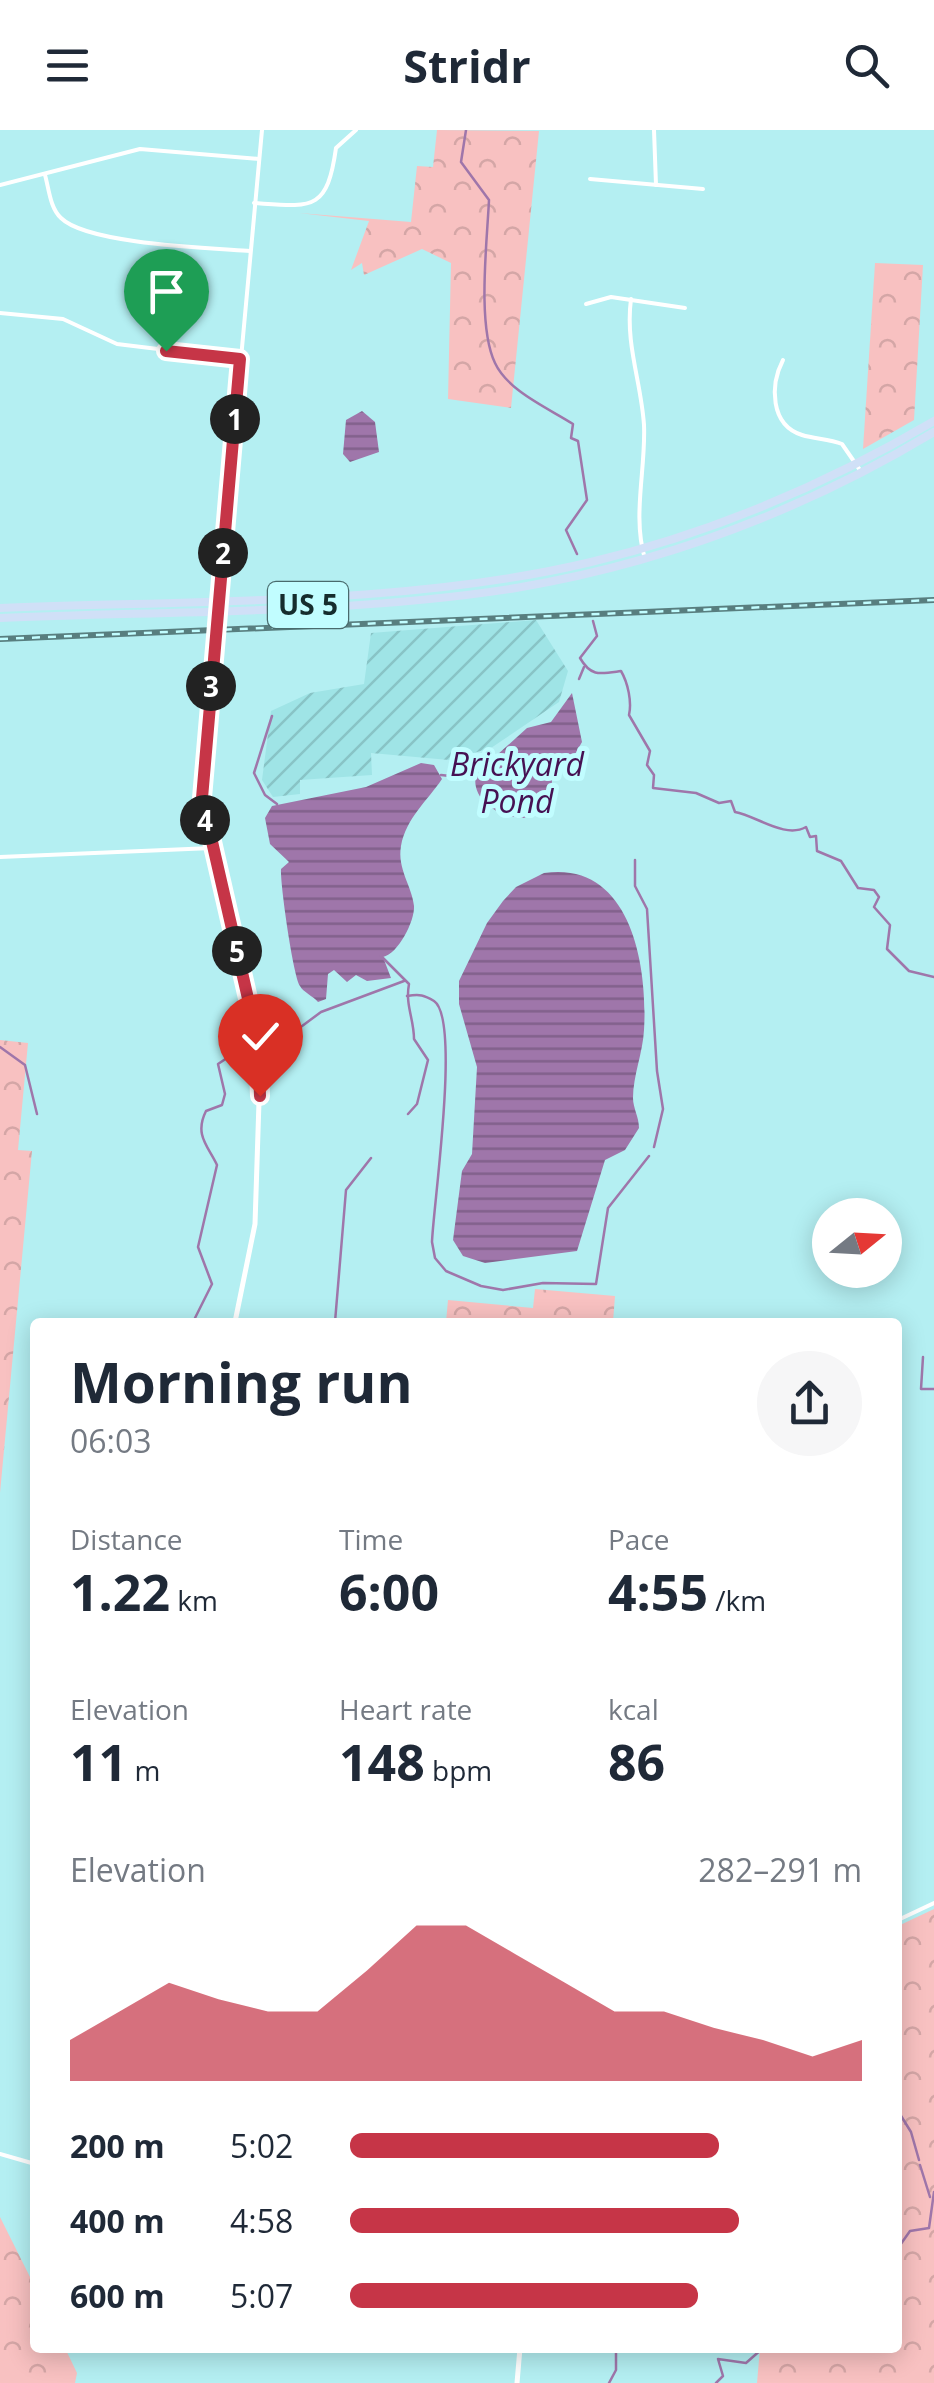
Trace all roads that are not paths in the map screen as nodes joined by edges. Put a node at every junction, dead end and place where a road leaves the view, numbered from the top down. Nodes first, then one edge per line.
1 (262, 130) edge
2 (356, 130) edge
3 (654, 130) edge
4 (259, 159) junction
5 (45, 174) junction
6 (590, 179) dead end
7 (656, 185) junction
8 (0, 186) edge
9 (703, 190) dead end
10 (254, 203) junction
11 (250, 250) junction
12 (631, 300) junction
13 (586, 304) dead end
14 (684, 308) dead end
15 (0, 313) edge
16 (240, 359) junction
17 (782, 360) dead end
18 (934, 420) edge
19 (934, 432) edge
20 (860, 468) junction
21 (644, 554) junction
22 (504, 578) junction
23 (505, 589) junction
24 (219, 604) junction
25 (0, 608) edge
26 (0, 618) edge
27 (212, 848) junction
28 (0, 857) edge
29 (236, 1318) edge
30 (934, 1903) edge
31 (902, 1918) edge
32 (0, 2154) edge
33 (30, 2163) edge
34 (520, 2353) edge
35 (517, 2383) edge

1 - 4 street
2 - 10 street
3 - 7 street
4 - 5 street
4 - 10 street
5 - 8 street
5 - 11 street
6 - 7 street
7 - 9 street
10 - 11 street
11 - 16 street
12 - 13 street
12 - 14 street
12 - 21 street
15 - 16 street
16 - 24 street
17 - 20 street
18 - 20 highway, US 5
19 - 20 highway, US 5
20 - 21 highway, US 5
21 - 22 highway, US 5
21 - 23 highway, US 5
22 - 23 highway
22 - 24 highway, US 5
23 - 24 highway, US 5
24 - 25 highway, US 5
24 - 26 highway, US 5
24 - 27 street
27 - 28 street
27 - 29 street
30 - 31 street
32 - 33 street
34 - 35 street

